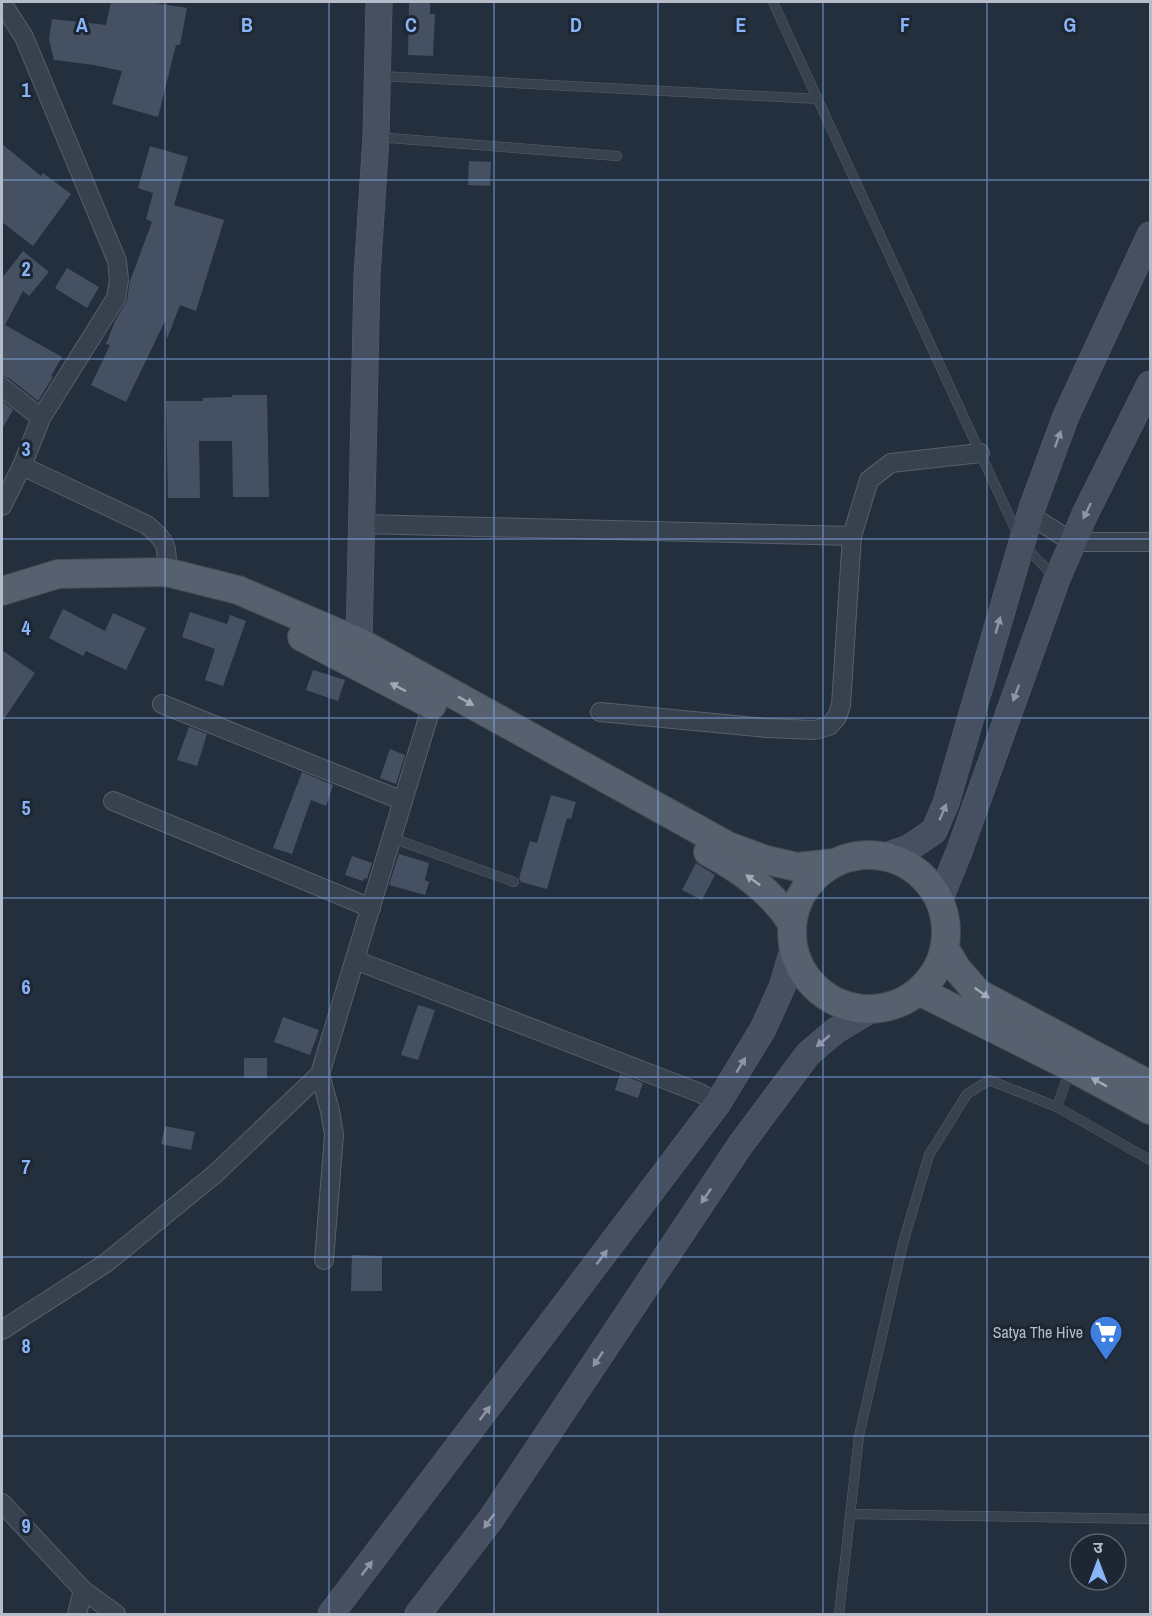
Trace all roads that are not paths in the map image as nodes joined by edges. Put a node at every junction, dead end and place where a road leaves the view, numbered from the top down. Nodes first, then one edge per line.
1 (379, 2) edge
2 (773, 2) edge
3 (2, 3) edge
4 (377, 76) junction
5 (818, 99) junction
6 (376, 137) junction
7 (616, 156) dead end
8 (1150, 235) edge
9 (1150, 384) edge
10 (2, 387) edge
11 (41, 418) junction
12 (980, 453) junction
13 (22, 466) junction
14 (2, 506) edge
15 (1030, 514) junction
16 (362, 524) junction
17 (852, 536) junction
18 (1072, 542) junction
19 (1150, 542) edge
20 (1022, 544) junction
21 (166, 572) junction
22 (1057, 579) junction
23 (2, 591) edge
24 (2, 611) edge
25 (359, 642) junction
26 (162, 704) dead end
27 (432, 705) junction
28 (600, 712) dead end
29 (538, 751) junction
30 (113, 801) dead end
31 (403, 801) junction
32 (392, 838) junction
33 (883, 857) junction
34 (834, 863) junction
35 (514, 882) dead end
36 (939, 901) junction
37 (371, 908) junction
38 (793, 936) junction
39 (945, 949) junction
40 (355, 960) junction
41 (919, 991) junction
42 (872, 1009) junction
43 (1071, 1067) junction
44 (320, 1074) junction
45 (1150, 1085) edge
46 (718, 1103) junction
47 (1057, 1107) junction
48 (1150, 1110) edge
49 (1150, 1160) edge
50 (324, 1260) dead end
51 (2, 1329) edge
52 (2, 1503) edge
53 (850, 1514) junction
54 (1150, 1519) edge
55 (83, 1590) junction
56 (77, 1614) edge
57 (116, 1614) edge
58 (332, 1614) edge
59 (418, 1614) edge
60 (839, 1614) edge

1 - 4 street
2 - 5 lane
3 - 11 street
4 - 5 lane
4 - 6 street
5 - 12 lane
6 - 7 lane
6 - 16 street
15 -> 8 street
9 -> 18 street
10 - 11 street
11 - 13 street
12 - 17 street
12 - 20 lane
13 - 14 street
13 - 21 street
15 - 18 street
15 - 20 street
16 - 17 street
16 - 25 street
17 - 28 street
18 - 19 street
18 - 22 street
20 - 22 lane
33 -> 20 street
21 - 23 main road
21 - 25 main road
22 -> 36 street
27 -> 24 main road
25 -> 29 main road
26 - 31 street
27 - 29 main road
27 - 31 street
29 - 34 main road
38 -> 29 main road
30 - 37 street
31 - 32 street
32 - 35 lane
32 - 37 street
33 - 34 main road
33 - 36 main road
34 - 38 main road
36 - 39 main road
37 - 40 street
38 - 42 main road
46 -> 38 street
39 - 41 main road
39 -> 45 main road
40 - 44 street
40 - 46 street
41 - 42 main road
41 - 43 main road
42 -> 59 street
43 - 47 lane
48 -> 43 main road
44 - 50 street
44 - 51 street
58 -> 46 street
47 - 49 lane
47 - 53 lane
52 - 55 street
53 - 54 lane
53 - 60 lane
55 - 56 street
55 - 57 street

